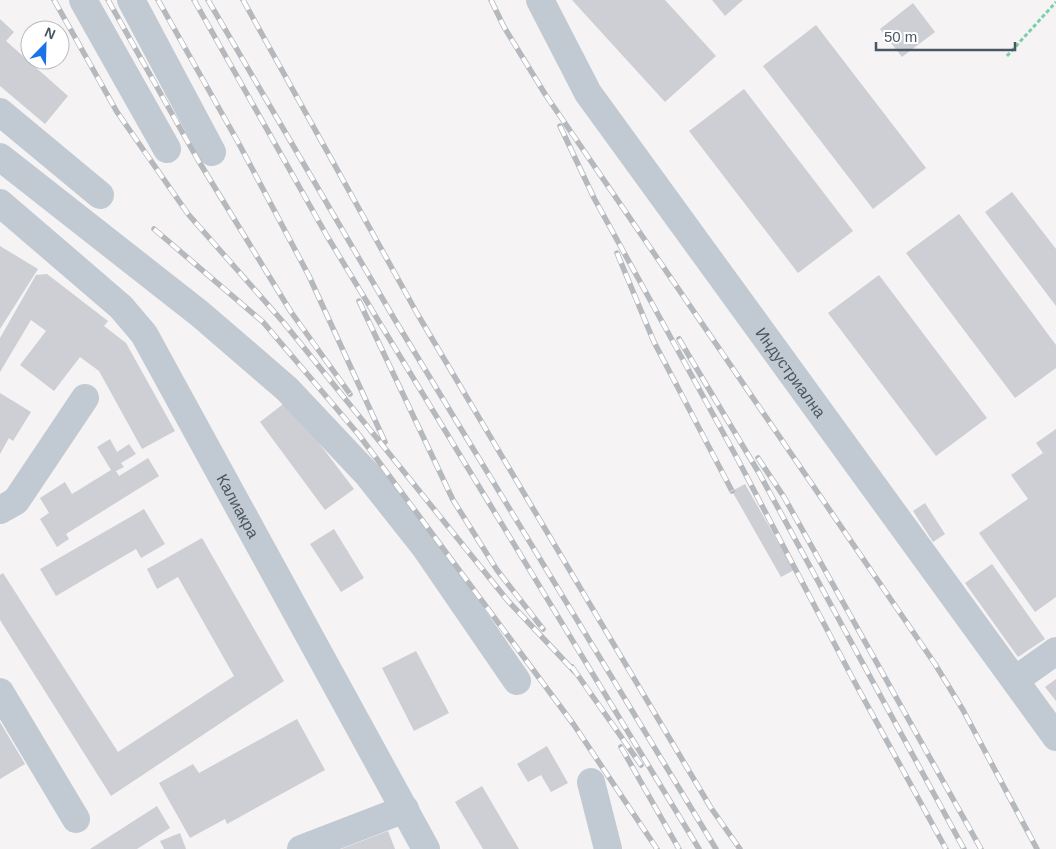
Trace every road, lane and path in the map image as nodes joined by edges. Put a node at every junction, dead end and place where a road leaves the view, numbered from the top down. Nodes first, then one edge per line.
1 (83, 0) edge
2 (131, 0) edge
3 (540, 0) edge
4 (1056, 2) edge
5 (1007, 56) dead end
6 (0, 112) edge
7 (167, 150) dead end
8 (212, 152) dead end
9 (2, 167) edge
10 (100, 195) dead end
11 (0, 203) edge
12 (85, 398) dead end
13 (0, 510) edge
14 (1056, 651) edge
15 (1015, 680) junction
16 (517, 682) dead end
17 (0, 692) edge
18 (1056, 737) edge
19 (591, 782) dead end
20 (405, 809) junction
21 (76, 820) dead end
22 (301, 849) edge
23 (426, 849) edge
24 (608, 849) edge

1 - 7 street
2 - 8 street
3 - 15 street, Индустриална
4 - 5 path
6 - 10 street
9 - 16 street
11 - 20 street, Калиакра
12 - 13 street
14 - 15 street
15 - 18 street, Индустриална
17 - 21 street
19 - 24 street
20 - 22 street
20 - 23 street, Калиакра

